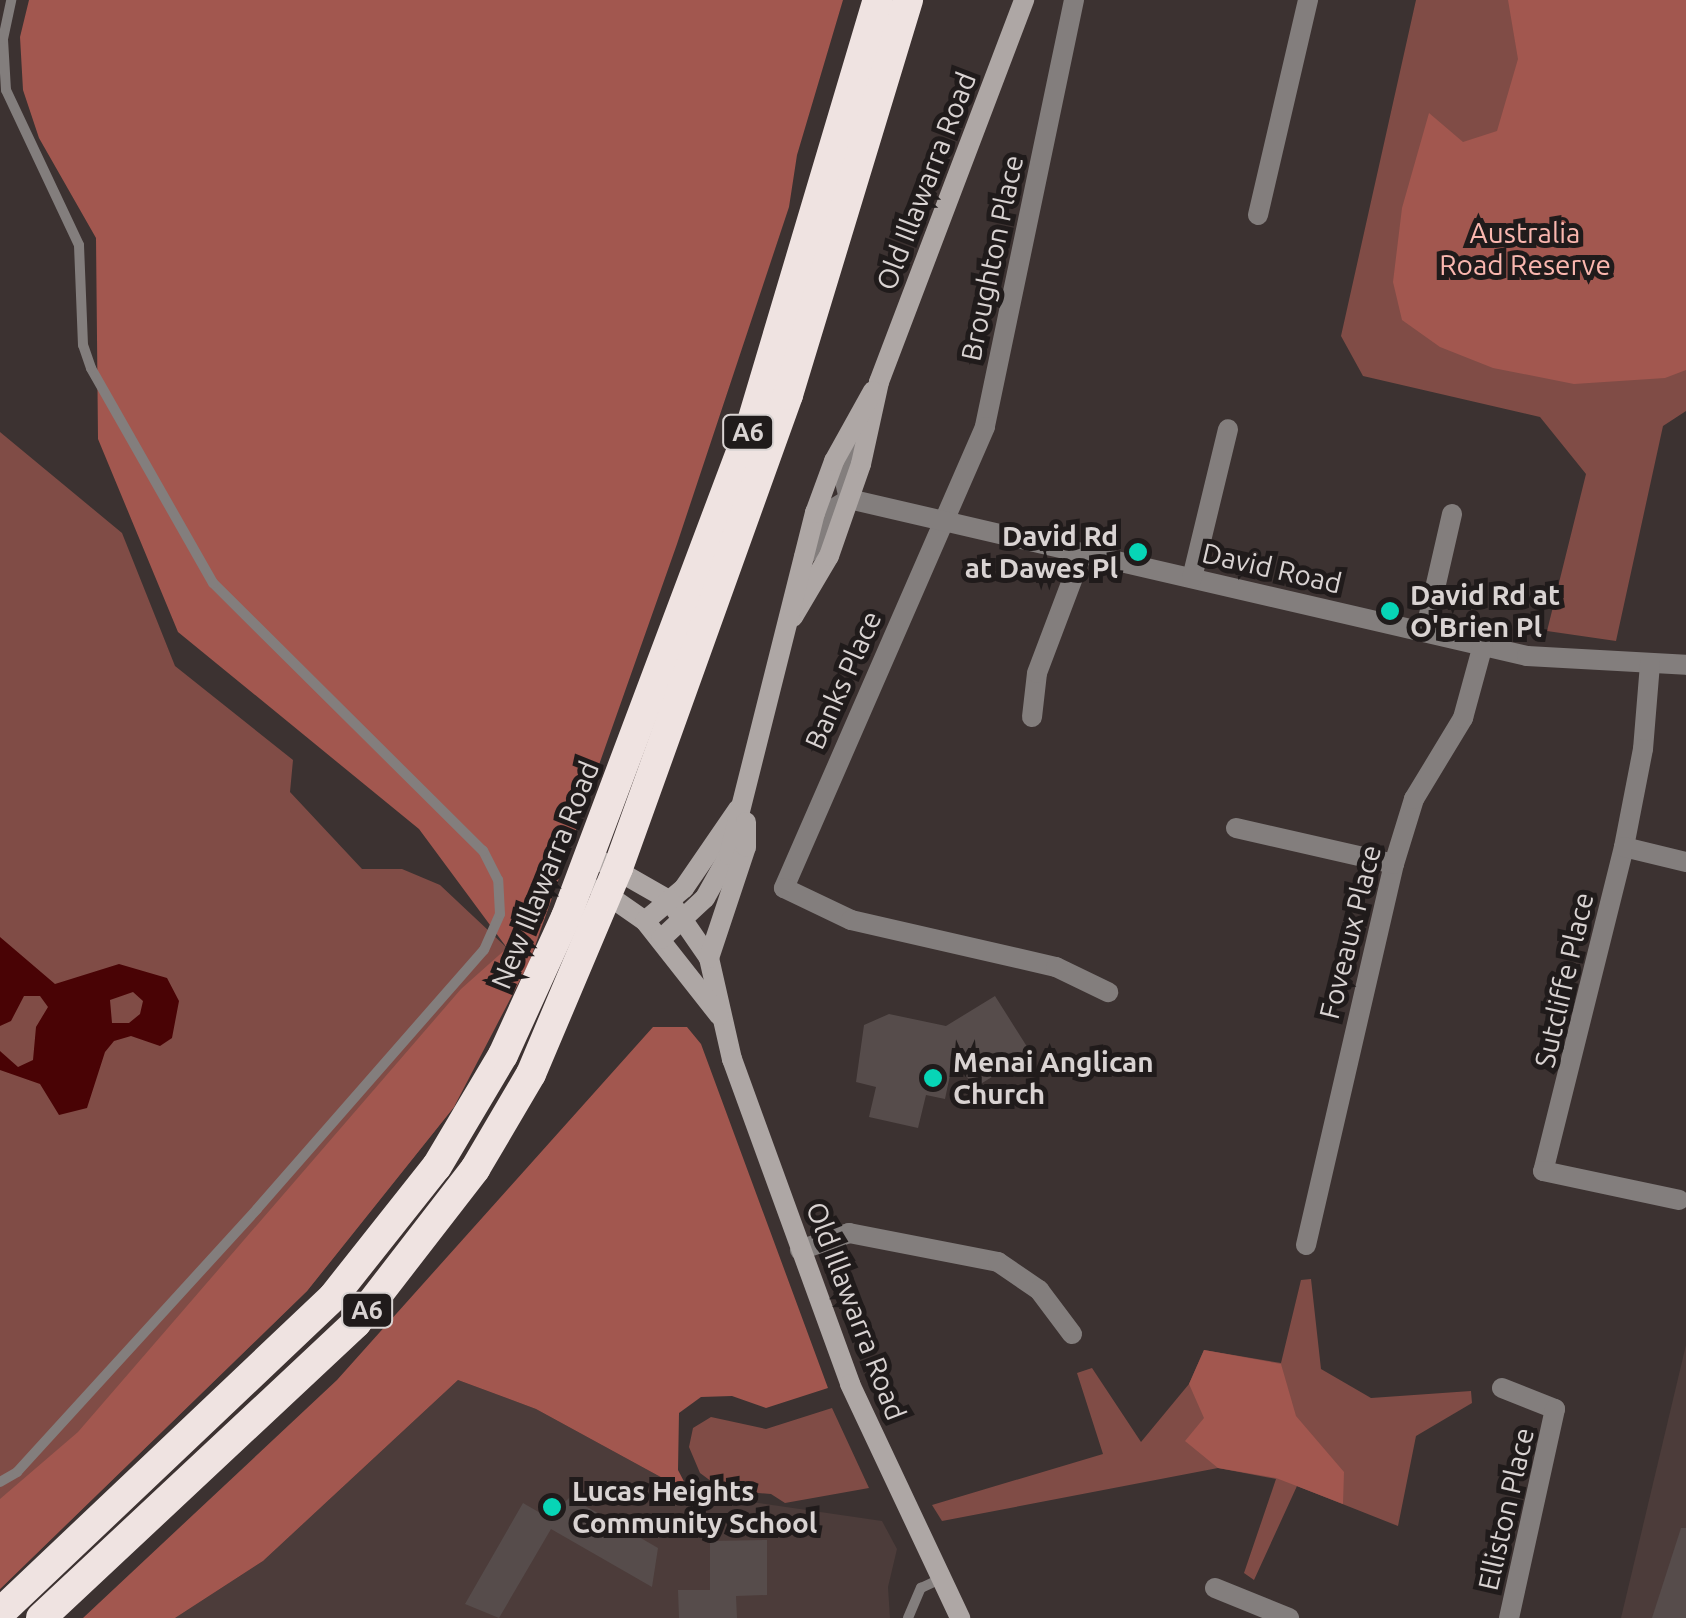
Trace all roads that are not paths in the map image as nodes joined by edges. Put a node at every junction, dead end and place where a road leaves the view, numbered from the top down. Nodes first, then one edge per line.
1 (12, 0) edge
2 (878, 0) edge
3 (908, 0) edge
4 (1024, 0) edge
5 (1074, 0) edge
6 (1308, 0) edge
7 (1258, 215) dead end
8 (879, 382) junction
9 (854, 421) junction
10 (1228, 430) dead end
11 (849, 498) junction
12 (1452, 514) dead end
13 (944, 520) junction
14 (1082, 554) junction
15 (804, 557) junction
16 (1192, 578) junction
17 (793, 617) junction
18 (1425, 632) junction
19 (1484, 646) junction
20 (1650, 664) junction
21 (1686, 665) edge
22 (1032, 717) dead end
23 (746, 800) junction
24 (1236, 828) dead end
25 (1624, 847) junction
26 (1686, 862) edge
27 (1394, 864) junction
28 (599, 874) junction
29 (669, 900) junction
30 (684, 919) junction
31 (644, 921) junction
32 (661, 939) junction
33 (709, 958) junction
34 (1108, 992) dead end
35 (720, 1016) junction
36 (1678, 1200) dead end
37 (1306, 1245) dead end
38 (800, 1250) junction
39 (1072, 1334) dead end
40 (1502, 1388) dead end
41 (0, 1482) edge
42 (942, 1578) junction
43 (1215, 1588) dead end
44 (0, 1614) edge
45 (41, 1618) edge
46 (908, 1618) edge
47 (960, 1618) edge
48 (1289, 1618) edge
49 (1509, 1618) edge

1 - 41 lane
2 - 28 highway, New Illawarra Road / A6
3 - 28 highway, New Illawarra Road / A6
4 - 8 street, Old Illawarra Road
5 - 13 street, Broughton Place
6 - 7 street
8 - 9 street, Old Illawarra Road
8 - 11 street, Old Illawarra Road
9 - 11 street
9 - 15 street, Old Illawarra Road
10 - 16 street
11 - 13 street, David Road
11 - 15 street
11 - 17 street, Old Illawarra Road
12 - 18 street
13 - 14 street, David Road
13 - 34 street, Banks Place
14 - 16 street, David Road
14 - 22 street
15 - 17 street, Old Illawarra Road
16 - 18 street, David Road
17 - 23 street, Old Illawarra Road
18 - 19 street, David Road
19 - 20 street, David Road
19 - 27 street, Foveaux Place
20 - 21 street, David Road
20 - 25 street, Sutcliffe Place
23 - 29 street, Old Illawarra Road
23 - 30 street, Old Illawarra Road
23 - 33 street, Old Illawarra Road
24 - 27 street
25 - 26 street
25 - 36 street, Sutcliffe Place
27 - 37 street, Foveaux Place
28 - 29 street, Old Illawarra Road
28 - 31 street, Old Illawarra Road
28 - 44 highway, New Illawarra Road / A6
28 - 45 highway, New Illawarra Road / A6
29 - 30 street, Old Illawarra Road
29 - 31 street, Old Illawarra Road
30 - 32 street, Old Illawarra Road
30 - 33 street, Old Illawarra Road
31 - 32 street, Old Illawarra Road
32 - 35 street, Old Illawarra Road
33 - 35 street, Old Illawarra Road
35 - 38 street, Old Illawarra Road
38 - 39 street
38 - 42 street, Old Illawarra Road
40 - 49 street, Elliston Place
42 - 46 lane
42 - 47 street, Old Illawarra Road
43 - 48 street

